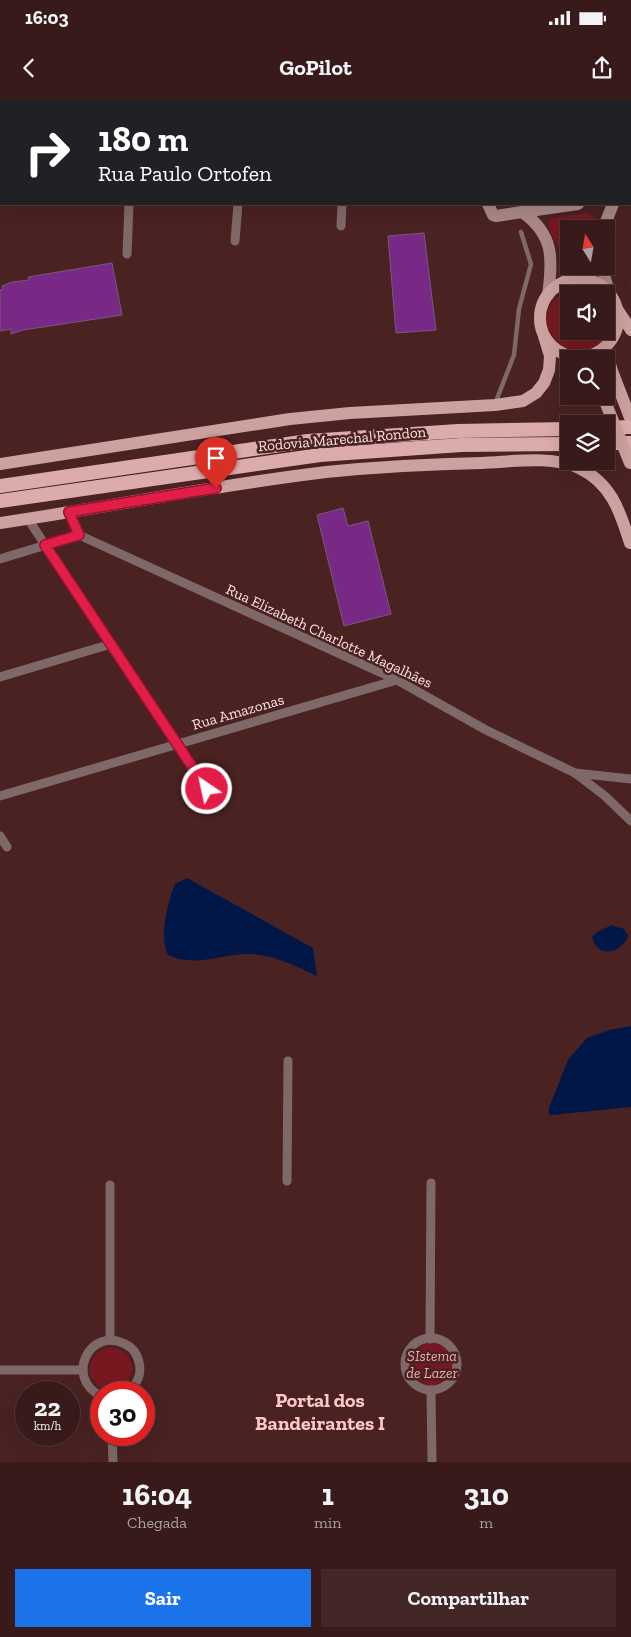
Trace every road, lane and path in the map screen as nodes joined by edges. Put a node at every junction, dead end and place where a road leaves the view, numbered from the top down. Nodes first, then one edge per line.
1 (129, 205) edge
2 (238, 205) edge
3 (342, 205) edge
4 (488, 205) edge
5 (571, 205) edge
6 (613, 205) edge
7 (522, 212) junction
8 (607, 220) edge
9 (340, 226) dead end
10 (521, 232) dead end
11 (235, 241) dead end
12 (127, 254) dead end
13 (597, 285) edge
14 (548, 295) junction
15 (616, 308) joint
16 (631, 330) edge
17 (544, 336) junction
18 (605, 347) junction
19 (600, 350) edge
20 (560, 352) edge
21 (494, 405) junction
22 (606, 405) edge
23 (631, 420) edge
24 (631, 427) edge
25 (560, 428) edge
26 (615, 428) edge
27 (615, 443) edge
28 (631, 443) edge
29 (560, 444) edge
30 (0, 464) edge
31 (631, 464) edge
32 (0, 486) edge
33 (0, 501) edge
34 (69, 512) junction
35 (28, 519) junction
36 (631, 521) edge
37 (0, 523) edge
38 (79, 535) junction
39 (630, 544) edge
40 (45, 545) junction
41 (0, 559) edge
42 (111, 644) junction
43 (0, 677) edge
44 (397, 680) junction
45 (177, 744) junction
46 (575, 773) junction
47 (631, 778) edge
48 (207, 789) dead end
49 (0, 796) edge
50 (631, 820) edge
51 (0, 836) edge
52 (7, 847) dead end
53 (288, 1061) dead end
54 (287, 1181) dead end
55 (431, 1183) dead end
56 (110, 1185) dead end
57 (430, 1338) junction
58 (110, 1340) junction
59 (0, 1370) edge
60 (82, 1370) junction
61 (138, 1381) edge
62 (90, 1388) edge
63 (431, 1390) junction
64 (112, 1446) edge
65 (112, 1462) edge
66 (432, 1462) edge

1 - 12 street
2 - 11 street
3 - 9 street
4 - 7 main road
5 - 7 main road
6 - 8 main road
7 - 14 main road
10 - 21 lane
13 - 14 main road
14 - 17 main road
15 - 16 main road
15 - 18 main road
17 - 20 main road
17 - 21 main road
18 - 19 main road
18 - 23 main road
21 - 30 main road
22 - 31 main road, bridge
24 - 26 highway
25 - 32 highway, Rodovia Marechal Rondon
27 - 28 highway
29 - 33 highway, Rodovia Marechal Rondon
34 - 35 main road
34 - 38 street
34 - 39 main road
35 - 37 main road
35 - 40 street
36 - 39 main road
38 - 40 street
38 - 44 street, Rua Elizabeth Charlotte Magalhães
40 - 41 street
40 - 42 street
42 - 43 street
42 - 45 street
44 - 45 street, Rua Amazonas
44 - 46 street, Rua Elizabeth Charlotte Magalhães
45 - 48 street
45 - 49 street, Rua Amazonas
46 - 47 street
46 - 50 street, Rua Elizabeth Charlotte Magalhães
51 - 52 street
53 - 54 street
55 - 57 street
56 - 58 street
57 - 63 street
57 - 63 street
58 - 60 street
58 - 61 street
59 - 60 street
60 - 62 street
63 - 66 street
64 - 65 street

